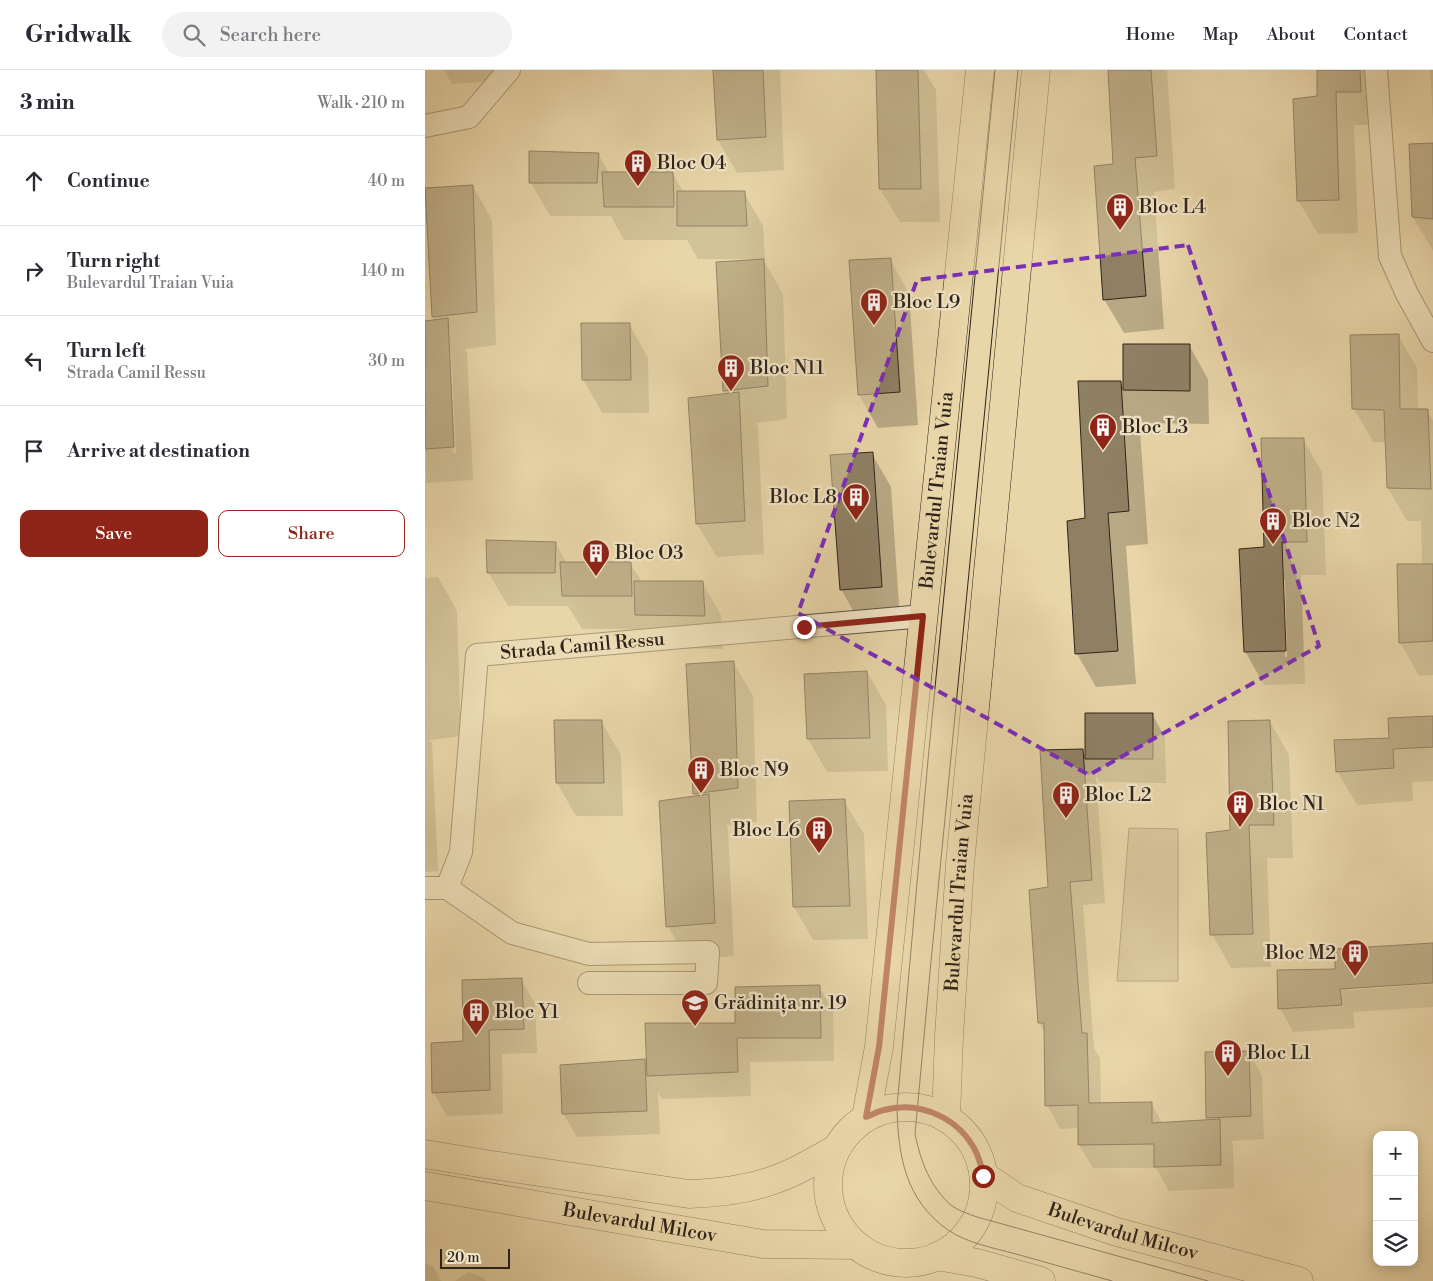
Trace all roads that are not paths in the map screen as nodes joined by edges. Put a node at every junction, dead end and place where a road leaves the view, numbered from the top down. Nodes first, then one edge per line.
1 (509, 70) edge
2 (980, 70) edge
3 (1036, 70) edge
4 (1376, 70) edge
5 (425, 126) edge
6 (1433, 341) edge
7 (923, 616) junction
8 (436, 888) edge
9 (589, 983) dead end
10 (866, 1117) junction
11 (946, 1118) junction
12 (836, 1149) junction
13 (425, 1154) edge
14 (983, 1176) junction
15 (425, 1186) edge
16 (855, 1245) junction
17 (937, 1256) junction
18 (1041, 1281) edge
19 (1299, 1281) edge

1 - 5 street
2 - 7 main road, Bulevardul Traian Vuia
3 - 11 main road, Bulevardul Traian Vuia
4 - 6 street
7 - 8 street, Strada Camil Ressu
7 - 10 main road, Bulevardul Traian Vuia
8 - 9 street, Strada Camil Ressu
10 - 11 main road
10 - 12 main road
11 - 14 main road
12 - 13 main road, Bulevardul Milcov
12 - 16 main road
14 - 17 main road
14 - 19 main road, Bulevardul Milcov
15 - 16 main road, Bulevardul Milcov
16 - 17 main road
17 - 18 main road

